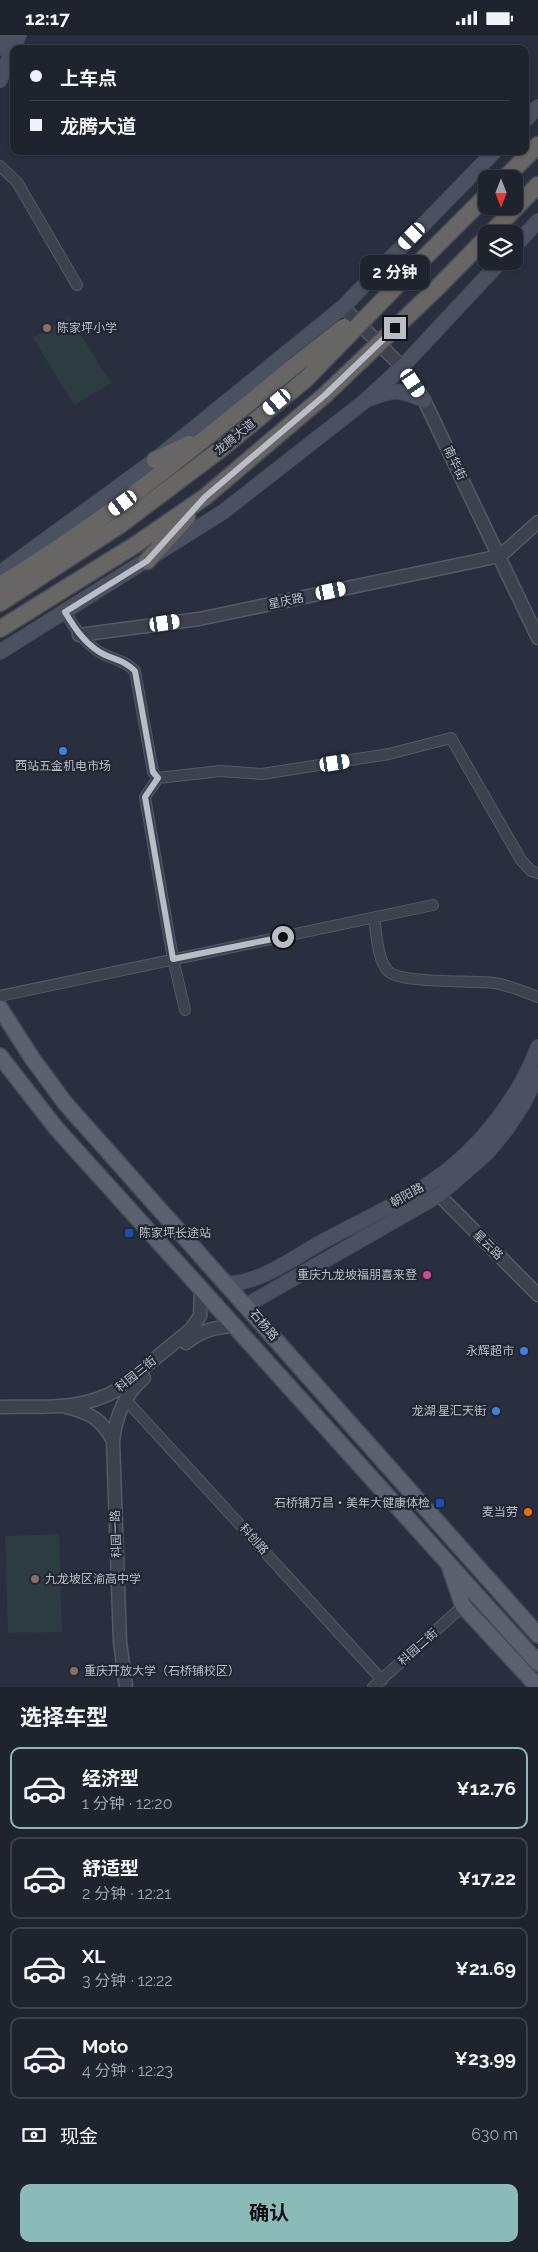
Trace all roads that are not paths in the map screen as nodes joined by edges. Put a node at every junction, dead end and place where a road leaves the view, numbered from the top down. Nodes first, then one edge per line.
1 (10, 56) edge
2 (0, 80) edge
3 (538, 107) edge
4 (529, 116) edge
5 (538, 145) edge
6 (529, 154) edge
7 (491, 155) edge
8 (528, 155) edge
9 (0, 166) edge
10 (513, 170) edge
11 (538, 185) edge
12 (478, 204) edge
13 (538, 221) edge
14 (499, 225) edge
15 (523, 237) edge
16 (478, 245) edge
17 (493, 270) edge
18 (77, 285) dead end
19 (394, 287) junction
20 (344, 307) junction
21 (402, 367) junction
22 (424, 400) junction
23 (365, 401) junction
24 (158, 467) junction
25 (205, 497) junction
26 (538, 522) edge
27 (500, 556) junction
28 (147, 561) junction
29 (0, 573) edge
30 (0, 585) edge
31 (0, 603) edge
32 (65, 612) junction
33 (0, 629) edge
34 (79, 635) junction
35 (538, 638) edge
36 (0, 652) edge
37 (158, 778) junction
38 (538, 873) edge
39 (433, 905) dead end
40 (374, 919) junction
41 (173, 959) junction
42 (0, 996) edge
43 (538, 997) edge
44 (0, 1008) edge
45 (186, 1010) dead end
46 (538, 1047) edge
47 (0, 1056) edge
48 (538, 1074) edge
49 (439, 1195) junction
50 (298, 1255) junction
51 (305, 1271) junction
52 (227, 1284) junction
53 (202, 1288) junction
54 (538, 1295) edge
55 (247, 1305) junction
56 (235, 1325) junction
57 (125, 1399) junction
58 (0, 1407) edge
59 (66, 1407) junction
60 (113, 1441) junction
61 (447, 1559) junction
62 (463, 1606) junction
63 (538, 1635) edge
64 (538, 1663) edge
65 (382, 1680) junction
66 (126, 1687) edge
67 (373, 1687) edge
68 (538, 1687) edge

1 - 2 main road
3 - 4 main road
5 - 6 highway
7 - 20 main road
8 - 10 highway
9 - 18 street
11 - 14 highway
12 - 19 highway, 龙腾大道, bridge
13 - 15 main road
16 - 25 highway, bridge
17 - 21 main road
19 - 24 highway, bridge
19 - 31 highway, 龙腾大道, bridge
20 - 21 street, 南华街
20 - 24 main road
21 - 22 street, 南华街
21 - 23 main road
22 - 23 main road
22 - 27 street, 南华街
23 - 28 main road
24 - 29 main road
24 - 30 highway
25 - 28 highway
25 - 33 highway
26 - 27 street, 星庆路
27 - 34 street, 星庆路
27 - 35 street, 南华街
28 - 32 main road
32 - 34 street
32 - 36 main road
34 - 37 street
37 - 38 street
37 - 41 street
39 - 40 street
40 - 41 street
40 - 43 street
41 - 42 street
41 - 45 street
44 - 52 main road, 石杨路
46 - 50 main road, 朝阳路
47 - 53 main road, 石杨路
48 - 49 main road, 朝阳路
49 - 51 main road, 朝阳路
49 - 54 street, 星云路
50 - 51 main road
50 - 52 main road, 朝阳路
51 - 55 main road, 朝阳路
52 - 55 main road, 石杨路
53 - 56 main road, 石杨路
53 - 59 street, 科园三街
55 - 63 main road, 石杨路
56 - 57 street, 科园三街
56 - 61 main road, 石杨路
57 - 60 street, 科园三街
57 - 65 street, 科创路
58 - 59 street, 科园三街
59 - 60 street
60 - 66 street, 科园一路
61 - 62 main road
61 - 64 main road, 石杨路
62 - 65 street, 科园二街
62 - 68 main road
65 - 67 street, 科园二街

